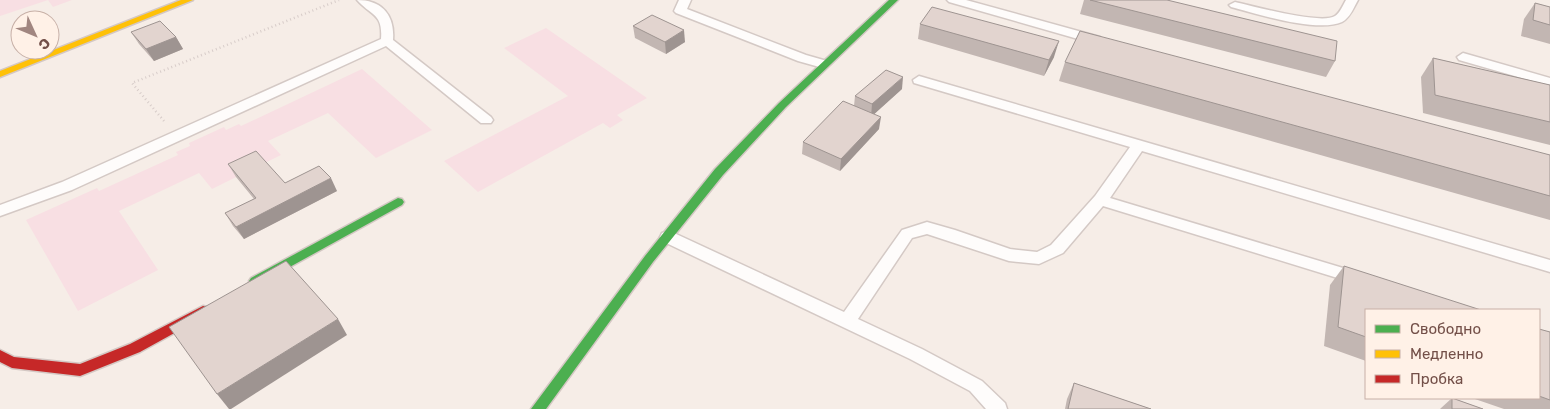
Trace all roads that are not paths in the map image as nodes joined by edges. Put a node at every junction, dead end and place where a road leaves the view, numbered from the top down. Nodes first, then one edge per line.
1 (188, 0) edge
2 (363, 0) edge
3 (685, 0) edge
4 (894, 0) edge
5 (953, 0) edge
6 (1352, 0) edge
7 (1235, 5) dead end
8 (387, 41) junction
9 (1112, 44) edge
10 (1462, 57) dead end
11 (823, 64) junction
12 (0, 74) edge
13 (919, 80) dead end
14 (1550, 82) edge
15 (486, 120) dead end
16 (1139, 145) junction
17 (1100, 200) junction
18 (398, 202) dead end
19 (0, 211) edge
20 (668, 237) junction
21 (1550, 266) edge
22 (1371, 282) edge
23 (245, 287) edge
24 (211, 306) edge
25 (846, 322) junction
26 (0, 355) edge
27 (538, 409) edge
28 (998, 409) edge

1 - 12 street
2 - 8 lane
3 - 11 lane
4 - 11 street
5 - 9 lane
6 - 7 lane
8 - 15 lane
8 - 19 lane
10 - 14 lane
11 - 20 street
13 - 16 lane
16 - 17 lane
16 - 21 lane
17 - 22 lane
17 - 25 lane
18 - 23 street
20 - 25 lane
20 - 27 street
24 - 26 street
25 - 28 lane

